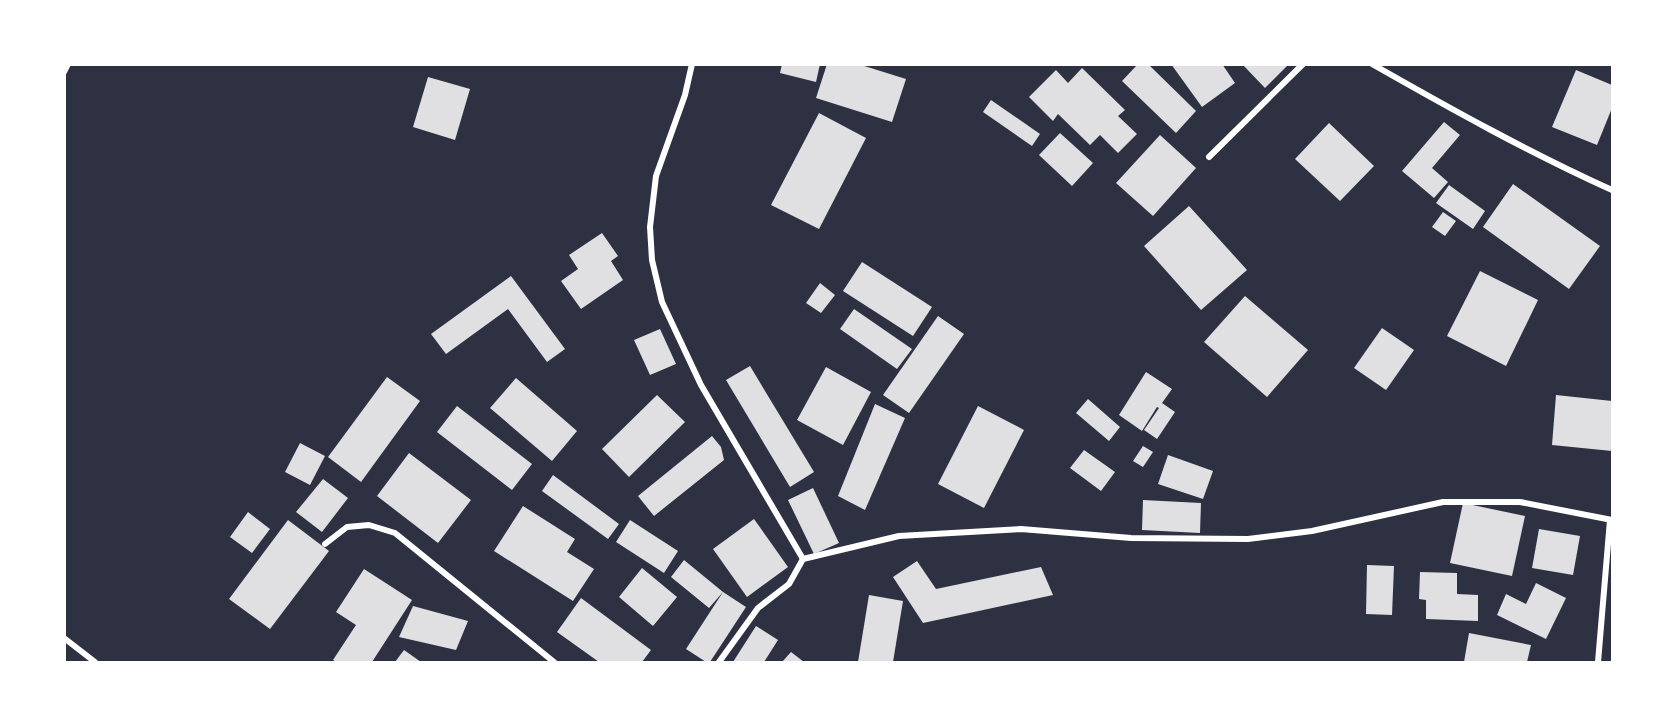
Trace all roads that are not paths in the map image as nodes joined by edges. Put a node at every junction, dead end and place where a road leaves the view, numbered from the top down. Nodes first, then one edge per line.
1 (68, 64) edge
2 (692, 64) edge
3 (1303, 64) edge
4 (1372, 64) edge
5 (64, 72) edge
6 (1209, 157) dead end
7 (1612, 190) edge
8 (1611, 520) edge
9 (325, 544) dead end
10 (803, 559) junction
11 (64, 638) edge
12 (95, 663) edge
13 (555, 663) edge
14 (719, 663) edge
15 (1598, 663) edge

1 - 5 street
2 - 10 street
3 - 6 street
4 - 7 street
8 - 10 street
8 - 15 street
9 - 13 street
10 - 14 street
11 - 12 street

